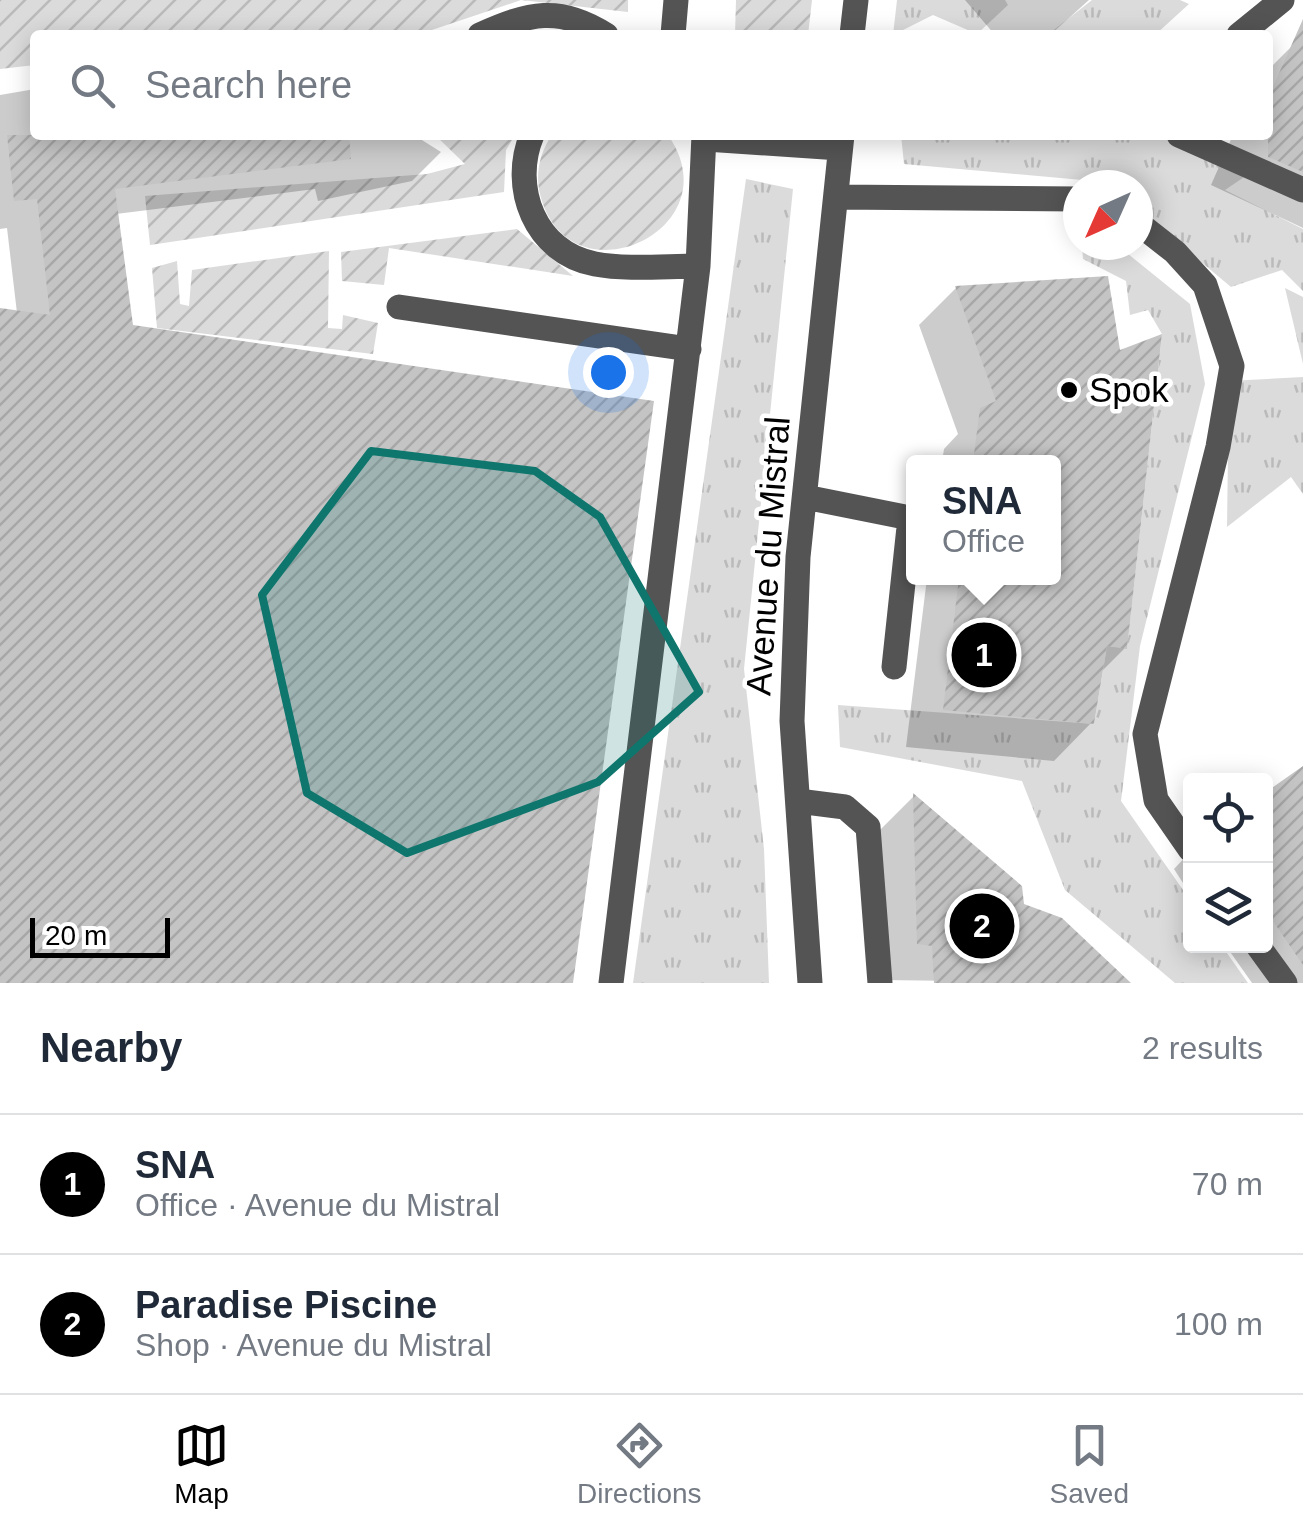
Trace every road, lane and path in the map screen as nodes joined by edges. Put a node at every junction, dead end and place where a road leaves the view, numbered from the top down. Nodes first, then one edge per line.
1 (676, 0) edge
2 (856, 0) edge
3 (1282, 0) edge
4 (491, 30) edge
5 (598, 30) edge
6 (673, 30) edge
7 (853, 30) edge
8 (1245, 30) edge
9 (530, 140) edge
10 (705, 140) edge
11 (807, 140) edge
12 (1190, 140) edge
13 (841, 141) edge
14 (1303, 190) edge
15 (836, 197) junction
16 (1063, 199) edge
17 (1153, 234) edge
18 (698, 266) junction
19 (399, 307) dead end
20 (689, 349) junction
21 (805, 497) junction
22 (906, 517) edge
23 (906, 555) edge
24 (894, 667) dead end
25 (798, 802) junction
26 (1183, 839) edge
27 (1263, 953) edge
28 (611, 983) edge
29 (810, 983) edge
30 (880, 983) edge
31 (1285, 983) edge

1 - 6 street
2 - 7 street
3 - 8 street
4 - 5 street
9 - 18 street
10 - 18 street
11 - 13 street
12 - 14 street
13 - 15 street, Avenue du Mistral
15 - 16 street
15 - 21 street, Avenue du Mistral
17 - 26 street
18 - 20 street
19 - 20 street
20 - 28 street
21 - 22 street
21 - 25 street, Avenue du Mistral
23 - 24 street
25 - 29 street, Avenue du Mistral
25 - 30 street
27 - 31 street

